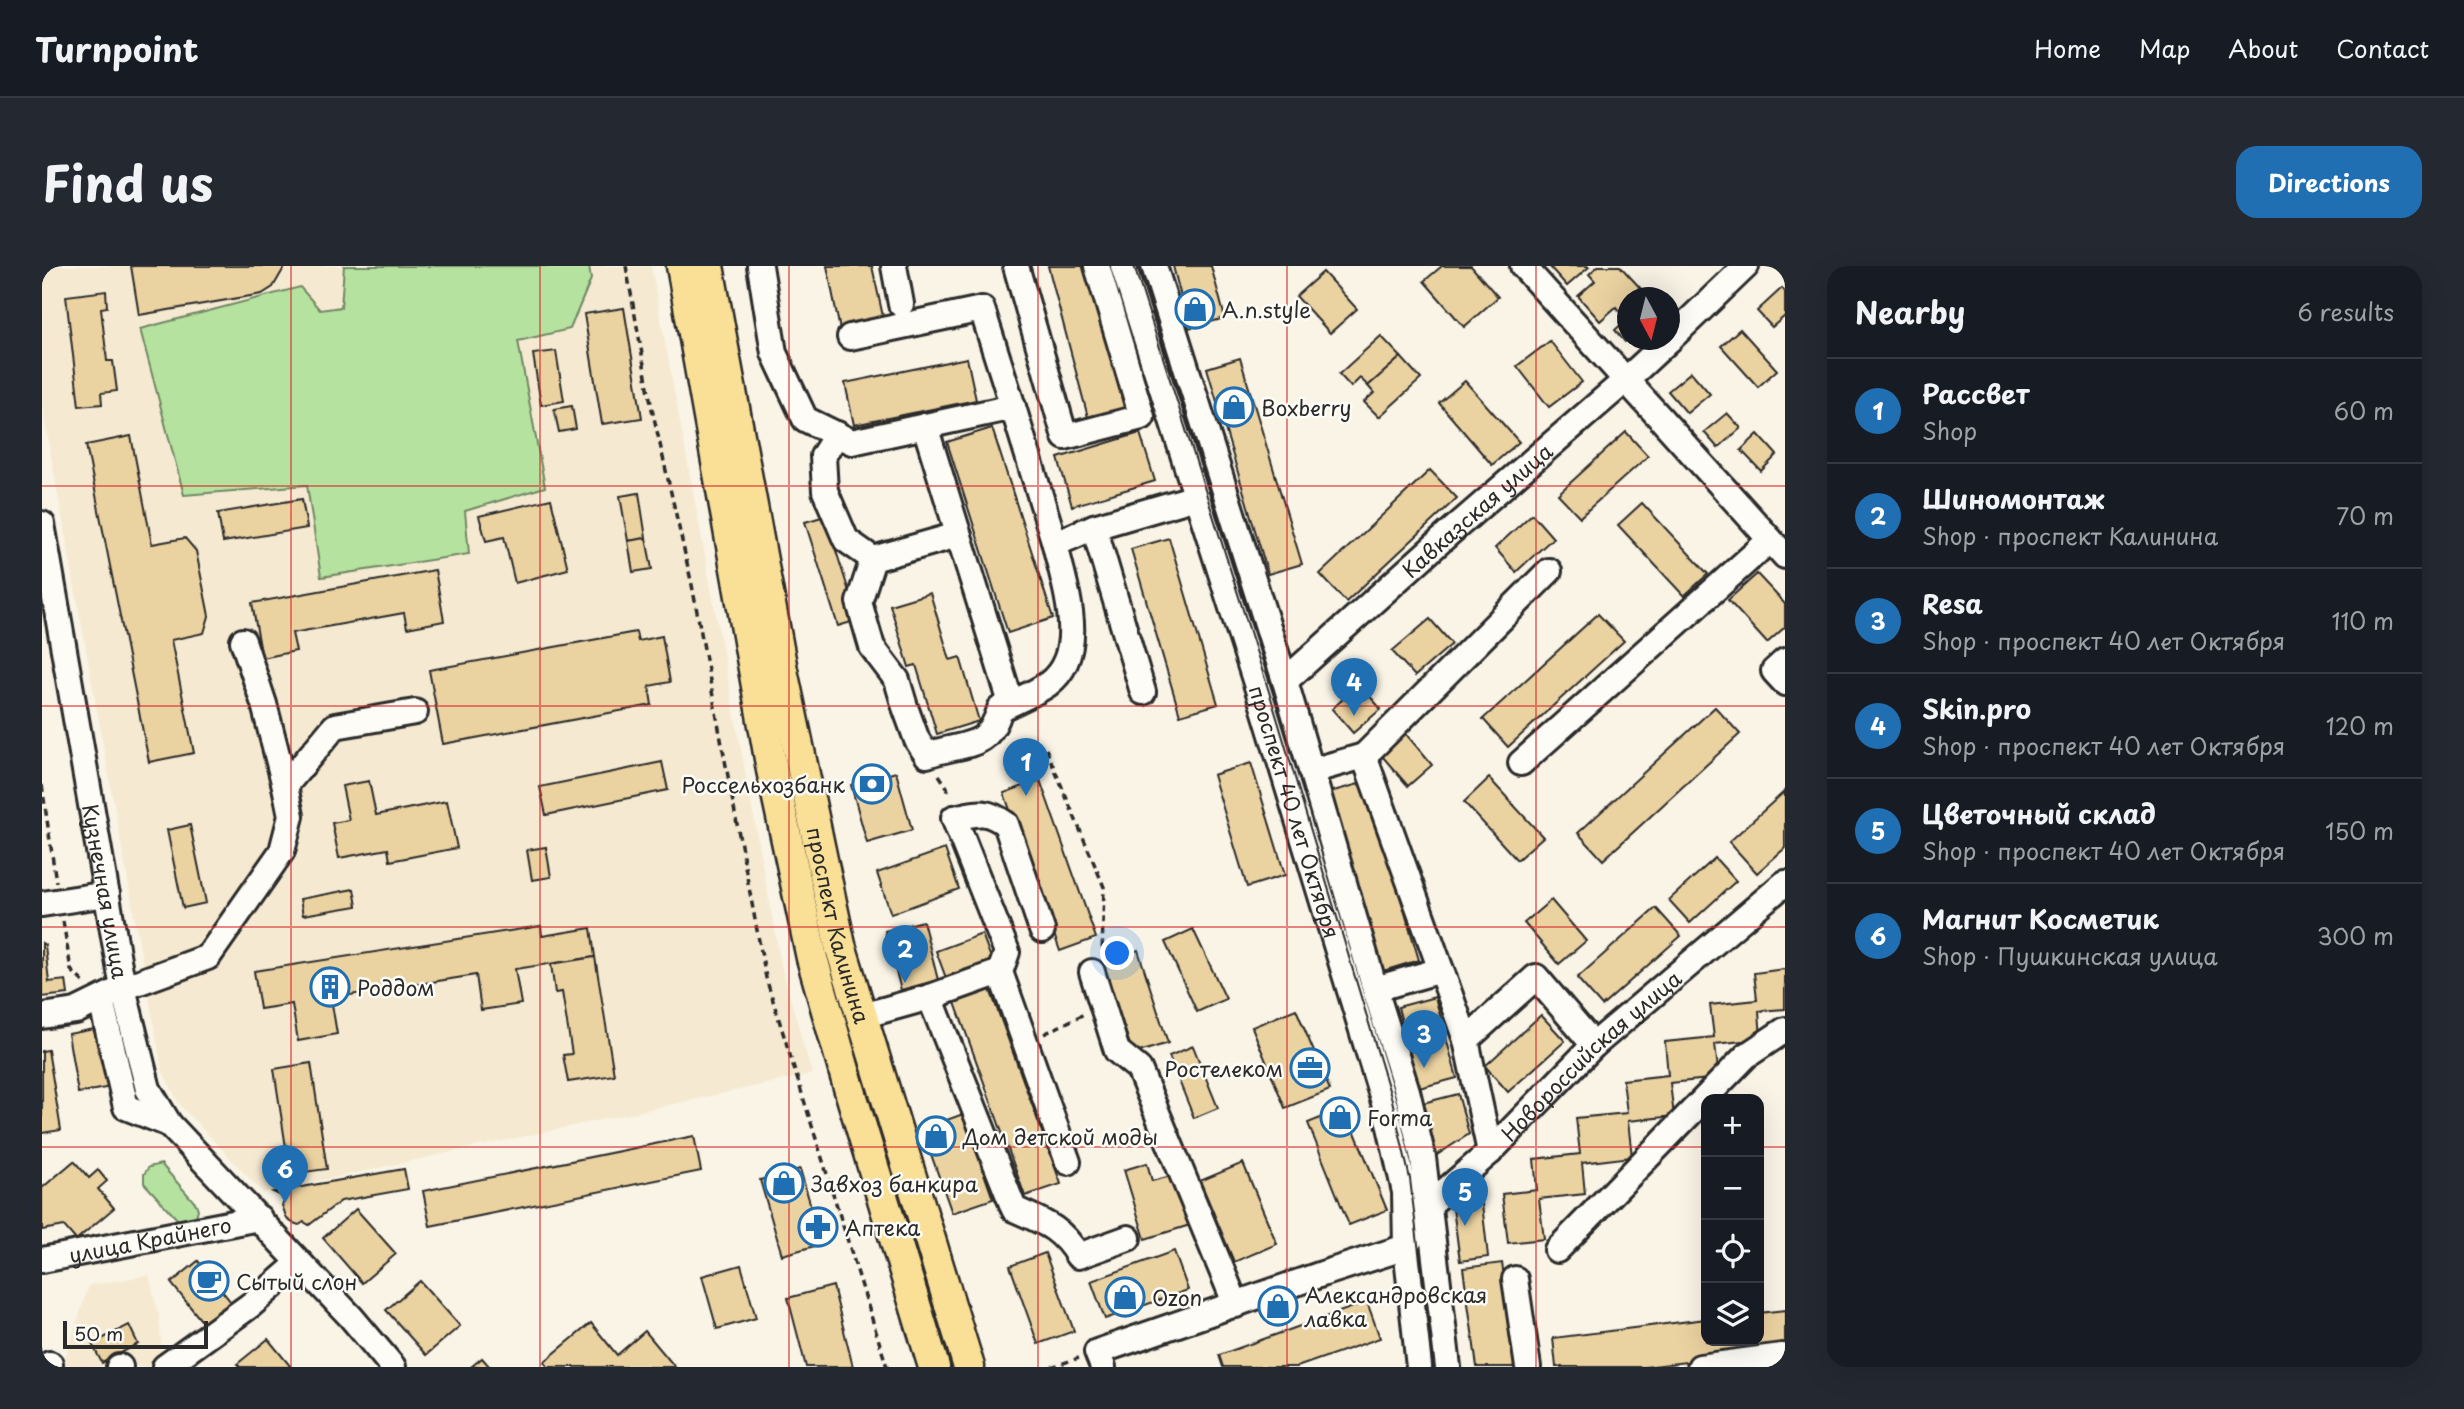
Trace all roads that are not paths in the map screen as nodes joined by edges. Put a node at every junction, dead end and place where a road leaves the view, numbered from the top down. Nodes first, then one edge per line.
1 (682, 266) edge
2 (708, 266) edge
3 (760, 266) edge
4 (894, 266) edge
5 (1016, 266) edge
6 (1097, 266) edge
7 (1123, 266) edge
8 (1154, 266) edge
9 (1523, 266) edge
10 (1746, 266) edge
11 (901, 304) dead end
12 (1680, 329) edge
13 (850, 337) dead end
14 (1657, 350) edge
15 (1627, 379) junction
16 (1013, 407) junction
17 (925, 426) junction
18 (837, 434) junction
19 (1196, 498) junction
20 (1094, 527) junction
21 (959, 536) junction
22 (43, 539) edge
23 (1055, 544) junction
24 (1778, 548) edge
25 (873, 559) junction
26 (1549, 571) dead end
27 (243, 641) dead end
28 (1785, 661) edge
29 (1285, 681) junction
30 (1785, 683) edge
31 (1143, 692) dead end
32 (1011, 703) junction
33 (415, 712) dead end
34 (1364, 755) junction
35 (1521, 763) dead end
36 (1311, 771) junction
37 (285, 786) junction
38 (1785, 883) edge
39 (107, 894) junction
40 (51, 903) edge
41 (1042, 930) dead end
42 (1098, 962) road end
43 (1441, 970) junction
44 (1000, 972) junction
45 (123, 988) junction
46 (1375, 989) junction
47 (930, 997) junction
48 (101, 1000) junction
49 (42, 1016) edge
50 (862, 1016) junction
51 (1785, 1030) edge
52 (1466, 1040) junction
53 (1594, 1045) junction
54 (169, 1124) junction
55 (1490, 1152) junction
56 (1068, 1162) dead end
57 (1429, 1205) junction
58 (259, 1218) junction
59 (1128, 1238) dead end
60 (1406, 1247) junction
61 (1557, 1250) dead end
62 (42, 1260) edge
63 (299, 1263) junction
64 (1515, 1279) dead end
65 (1236, 1305) junction
66 (1100, 1360) edge
67 (165, 1367) edge
68 (393, 1367) edge
69 (934, 1367) edge
70 (969, 1367) edge
71 (1419, 1367) edge
72 (1448, 1367) edge
73 (1528, 1367) edge
74 (1700, 1367) edge
75 (1784, 1367) edge

1 - 69 main road, проспект Калинина
2 - 50 main road, проспект Калинина
3 - 18 street
4 - 11 street
5 - 6 street
7 - 19 street, проспект 40 лет Октября
8 - 29 street, проспект 40 лет Октября
9 - 15 street
10 - 12 street, Кавказская улица
13 - 16 street
14 - 15 street, Кавказская улица
15 - 24 street
15 - 29 street, Кавказская улица
16 - 17 street
16 - 23 street
17 - 18 street
17 - 21 street
18 - 25 street
19 - 20 street
19 - 60 street, проспект 40 лет Октября
20 - 23 street
20 - 31 street
21 - 25 street
21 - 32 street
22 - 39 street, Кузнечная улица
23 - 32 street
24 - 35 street
25 - 32 street
26 - 34 street
27 - 37 street
28 - 30 street
29 - 36 street, проспект 40 лет Октября
33 - 37 street
34 - 36 street
34 - 43 street
36 - 46 street, проспект 40 лет Октября
37 - 45 street
38 - 53 street, Новороссийская улица
39 - 40 street
39 - 45 street, Кузнечная улица
41 - 44 street
42 - 65 street
43 - 46 street
43 - 52 street
44 - 47 street
44 - 56 street
45 - 48 street
45 - 54 street, Кузнечная улица
46 - 57 street, проспект 40 лет Октября
47 - 50 street
47 - 59 street
48 - 49 street
48 - 54 street
50 - 70 main road, проспект Калинина
51 - 61 street
52 - 53 street
52 - 55 street
53 - 55 street, Новороссийская улица
54 - 58 street, Кузнечная улица
55 - 57 street, Новороссийская улица
57 - 60 street, Новороссийская улица
57 - 72 street, проспект 40 лет Октября
58 - 62 street, улица Крайнего
58 - 63 street, Кузнечная улица
60 - 65 street
60 - 71 street, проспект 40 лет Октября
63 - 67 street
63 - 68 street, Кузнечная улица
64 - 73 street
65 - 66 street
74 - 75 street

